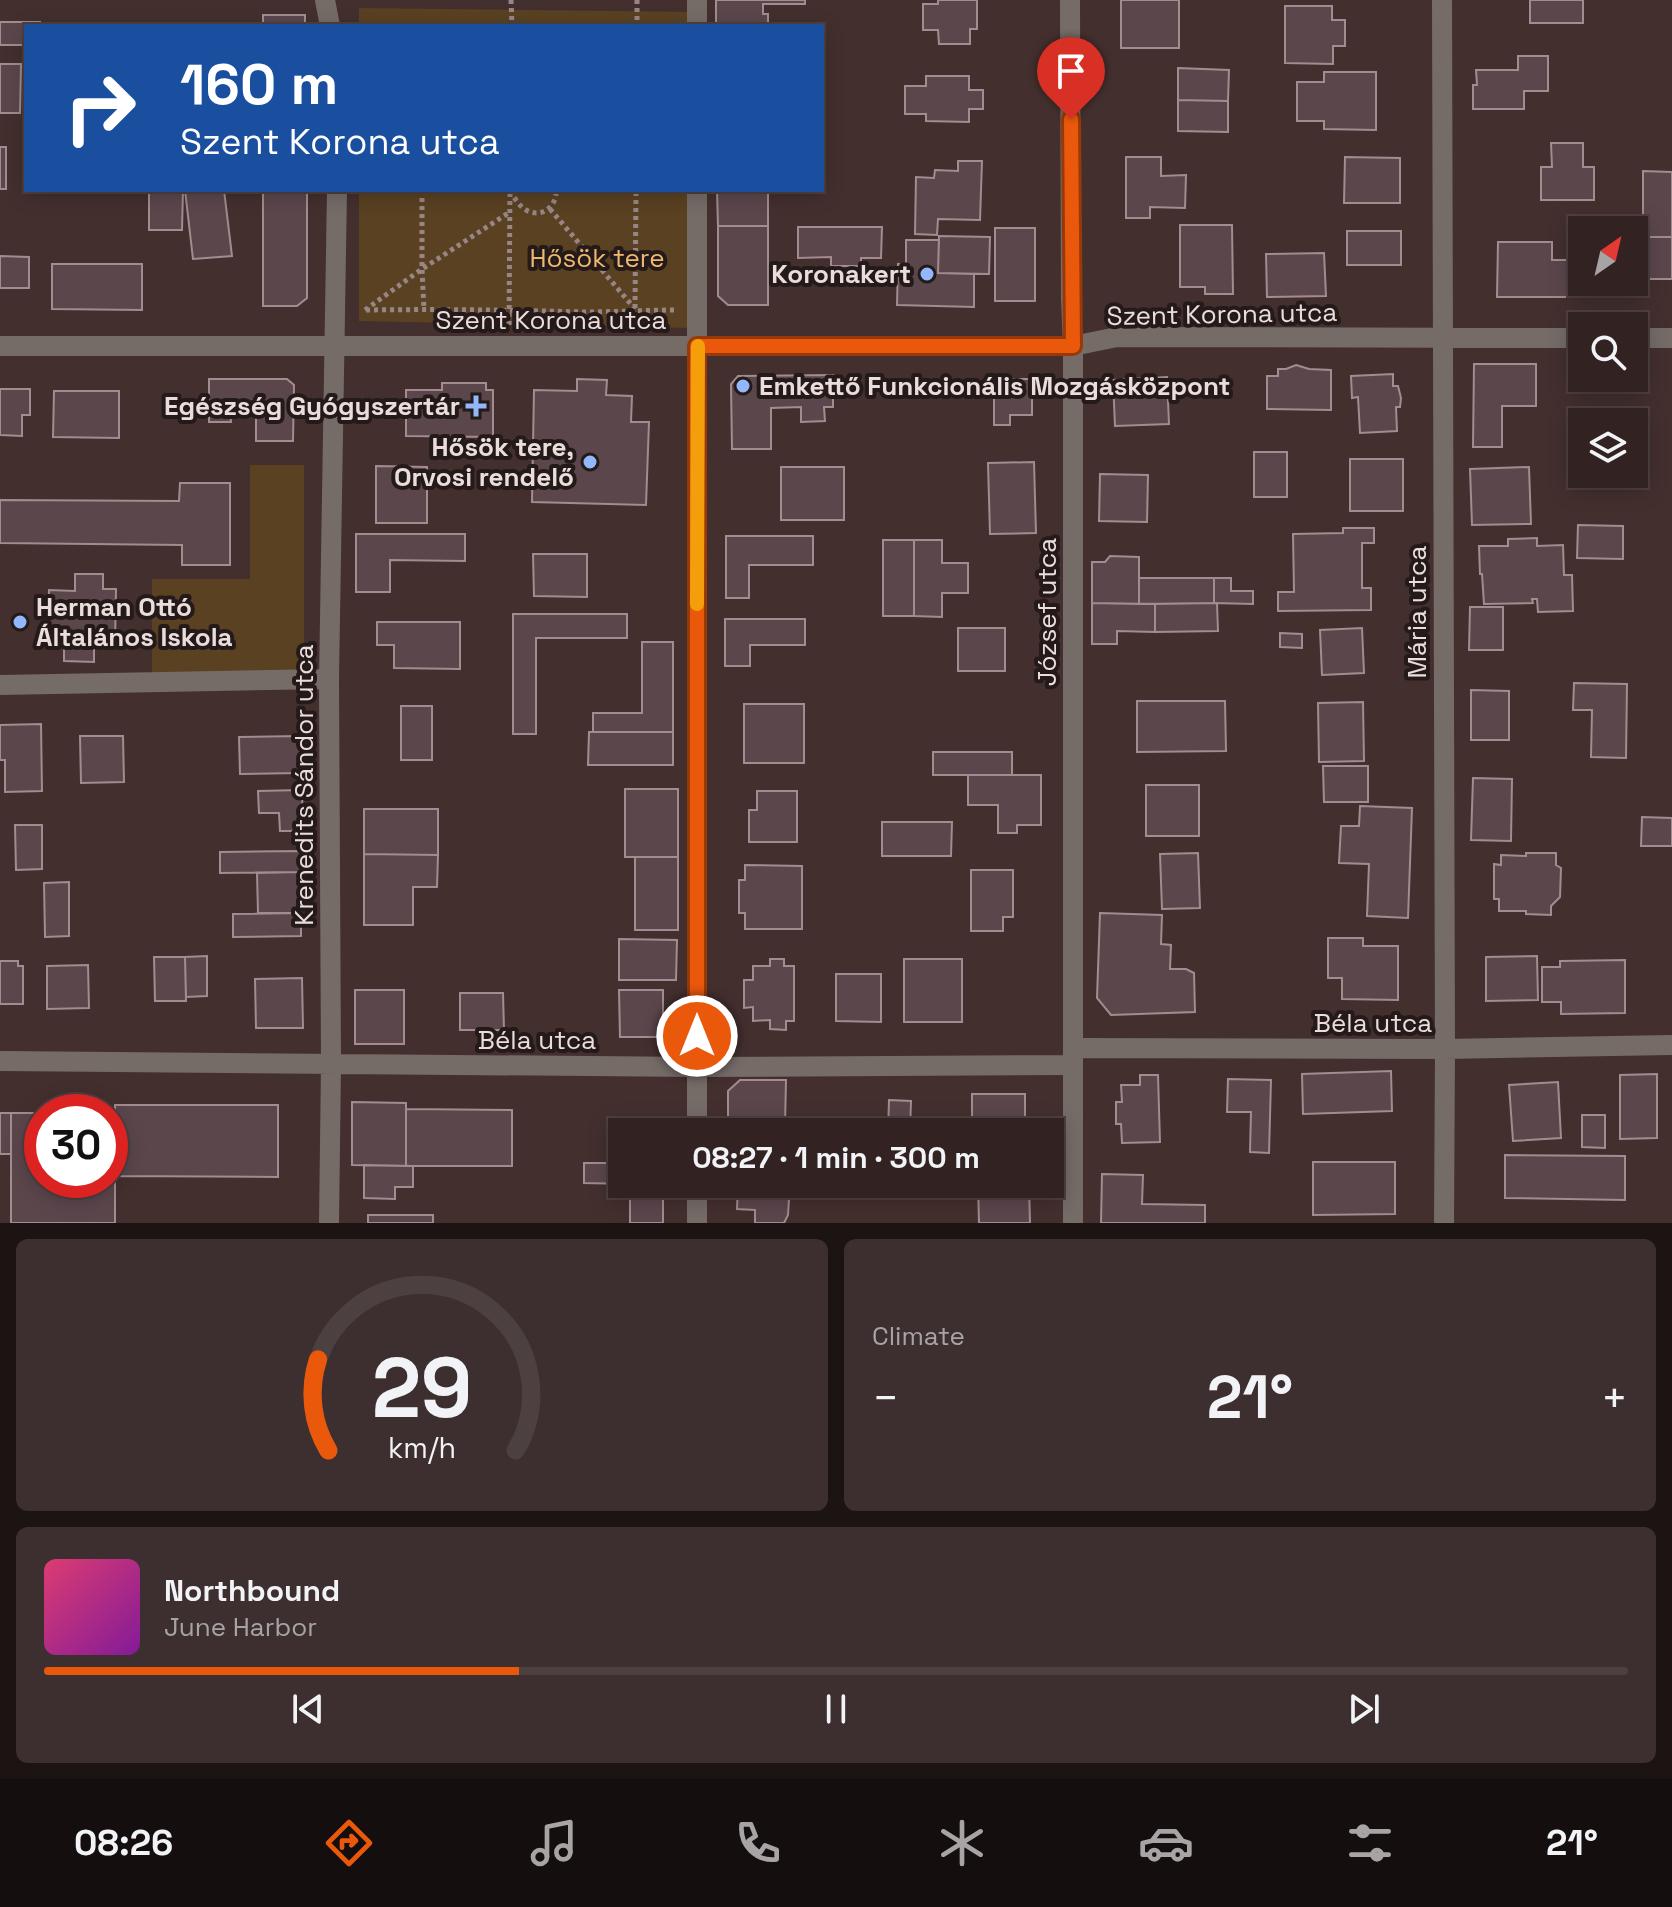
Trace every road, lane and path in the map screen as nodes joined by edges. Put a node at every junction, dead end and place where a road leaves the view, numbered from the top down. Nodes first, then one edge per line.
1 (325, 0) edge
2 (511, 0) edge
3 (637, 0) edge
4 (697, 0) edge
5 (1070, 0) edge
6 (1442, 0) edge
7 (330, 24) edge
8 (512, 24) edge
9 (637, 24) edge
10 (697, 24) edge
11 (337, 192) edge
12 (422, 192) edge
13 (510, 192) edge
14 (511, 192) edge
15 (556, 192) edge
16 (636, 192) edge
17 (697, 192) edge
18 (550, 209) junction
19 (510, 212) junction
20 (422, 269) junction
21 (424, 309) junction
22 (508, 309) junction
23 (635, 309) junction
24 (366, 310) junction
25 (697, 311) junction
26 (334, 316) junction
27 (1442, 338) junction
28 (1568, 338) edge
29 (1648, 338) edge
30 (1672, 338) edge
31 (0, 346) edge
32 (334, 346) junction
33 (509, 346) junction
34 (697, 346) junction
35 (1073, 346) junction
36 (329, 679) junction
37 (0, 685) edge
38 (1672, 1045) edge
39 (1445, 1049) junction
40 (1073, 1057) junction
41 (0, 1061) edge
42 (331, 1064) junction
43 (697, 1067) junction
44 (697, 1118) edge
45 (697, 1198) edge
46 (329, 1223) edge
47 (697, 1223) edge
48 (1073, 1223) edge
49 (1444, 1223) edge

1 - 7 street
2 - 8 path
3 - 9 path
4 - 10 street
5 - 35 street, József utca
6 - 27 street, Mária utca
11 - 26 street
12 - 20 path
13 - 19 path
14 - 18 path
15 - 18 path
16 - 23 path
17 - 25 street
18 - 23 path
19 - 20 path
19 - 22 path
20 - 21 path
20 - 24 path
21 - 22 path
21 - 24 path
22 - 23 path
22 - 33 path
23 - 25 path
24 - 26 path
25 - 34 street
26 - 32 street
27 - 28 street, Szent Korona utca
27 - 35 street, Szent Korona utca
27 - 39 street, Mária utca
29 - 30 street
31 - 32 street, Szent Korona utca
32 - 33 street, Szent Korona utca
32 - 36 street, Krenedits Sándor utca
33 - 34 street, Szent Korona utca
34 - 35 street, Szent Korona utca
34 - 43 street
35 - 40 street, József utca
36 - 37 street
36 - 42 street, Krenedits Sándor utca
38 - 39 street, Béla utca
39 - 40 street, Béla utca
39 - 49 street, Mária utca
40 - 43 street, Béla utca
40 - 48 street, József utca
41 - 42 street, Béla utca
42 - 43 street, Béla utca
42 - 46 street, Krenedits Sándor utca
43 - 44 street
45 - 47 street

